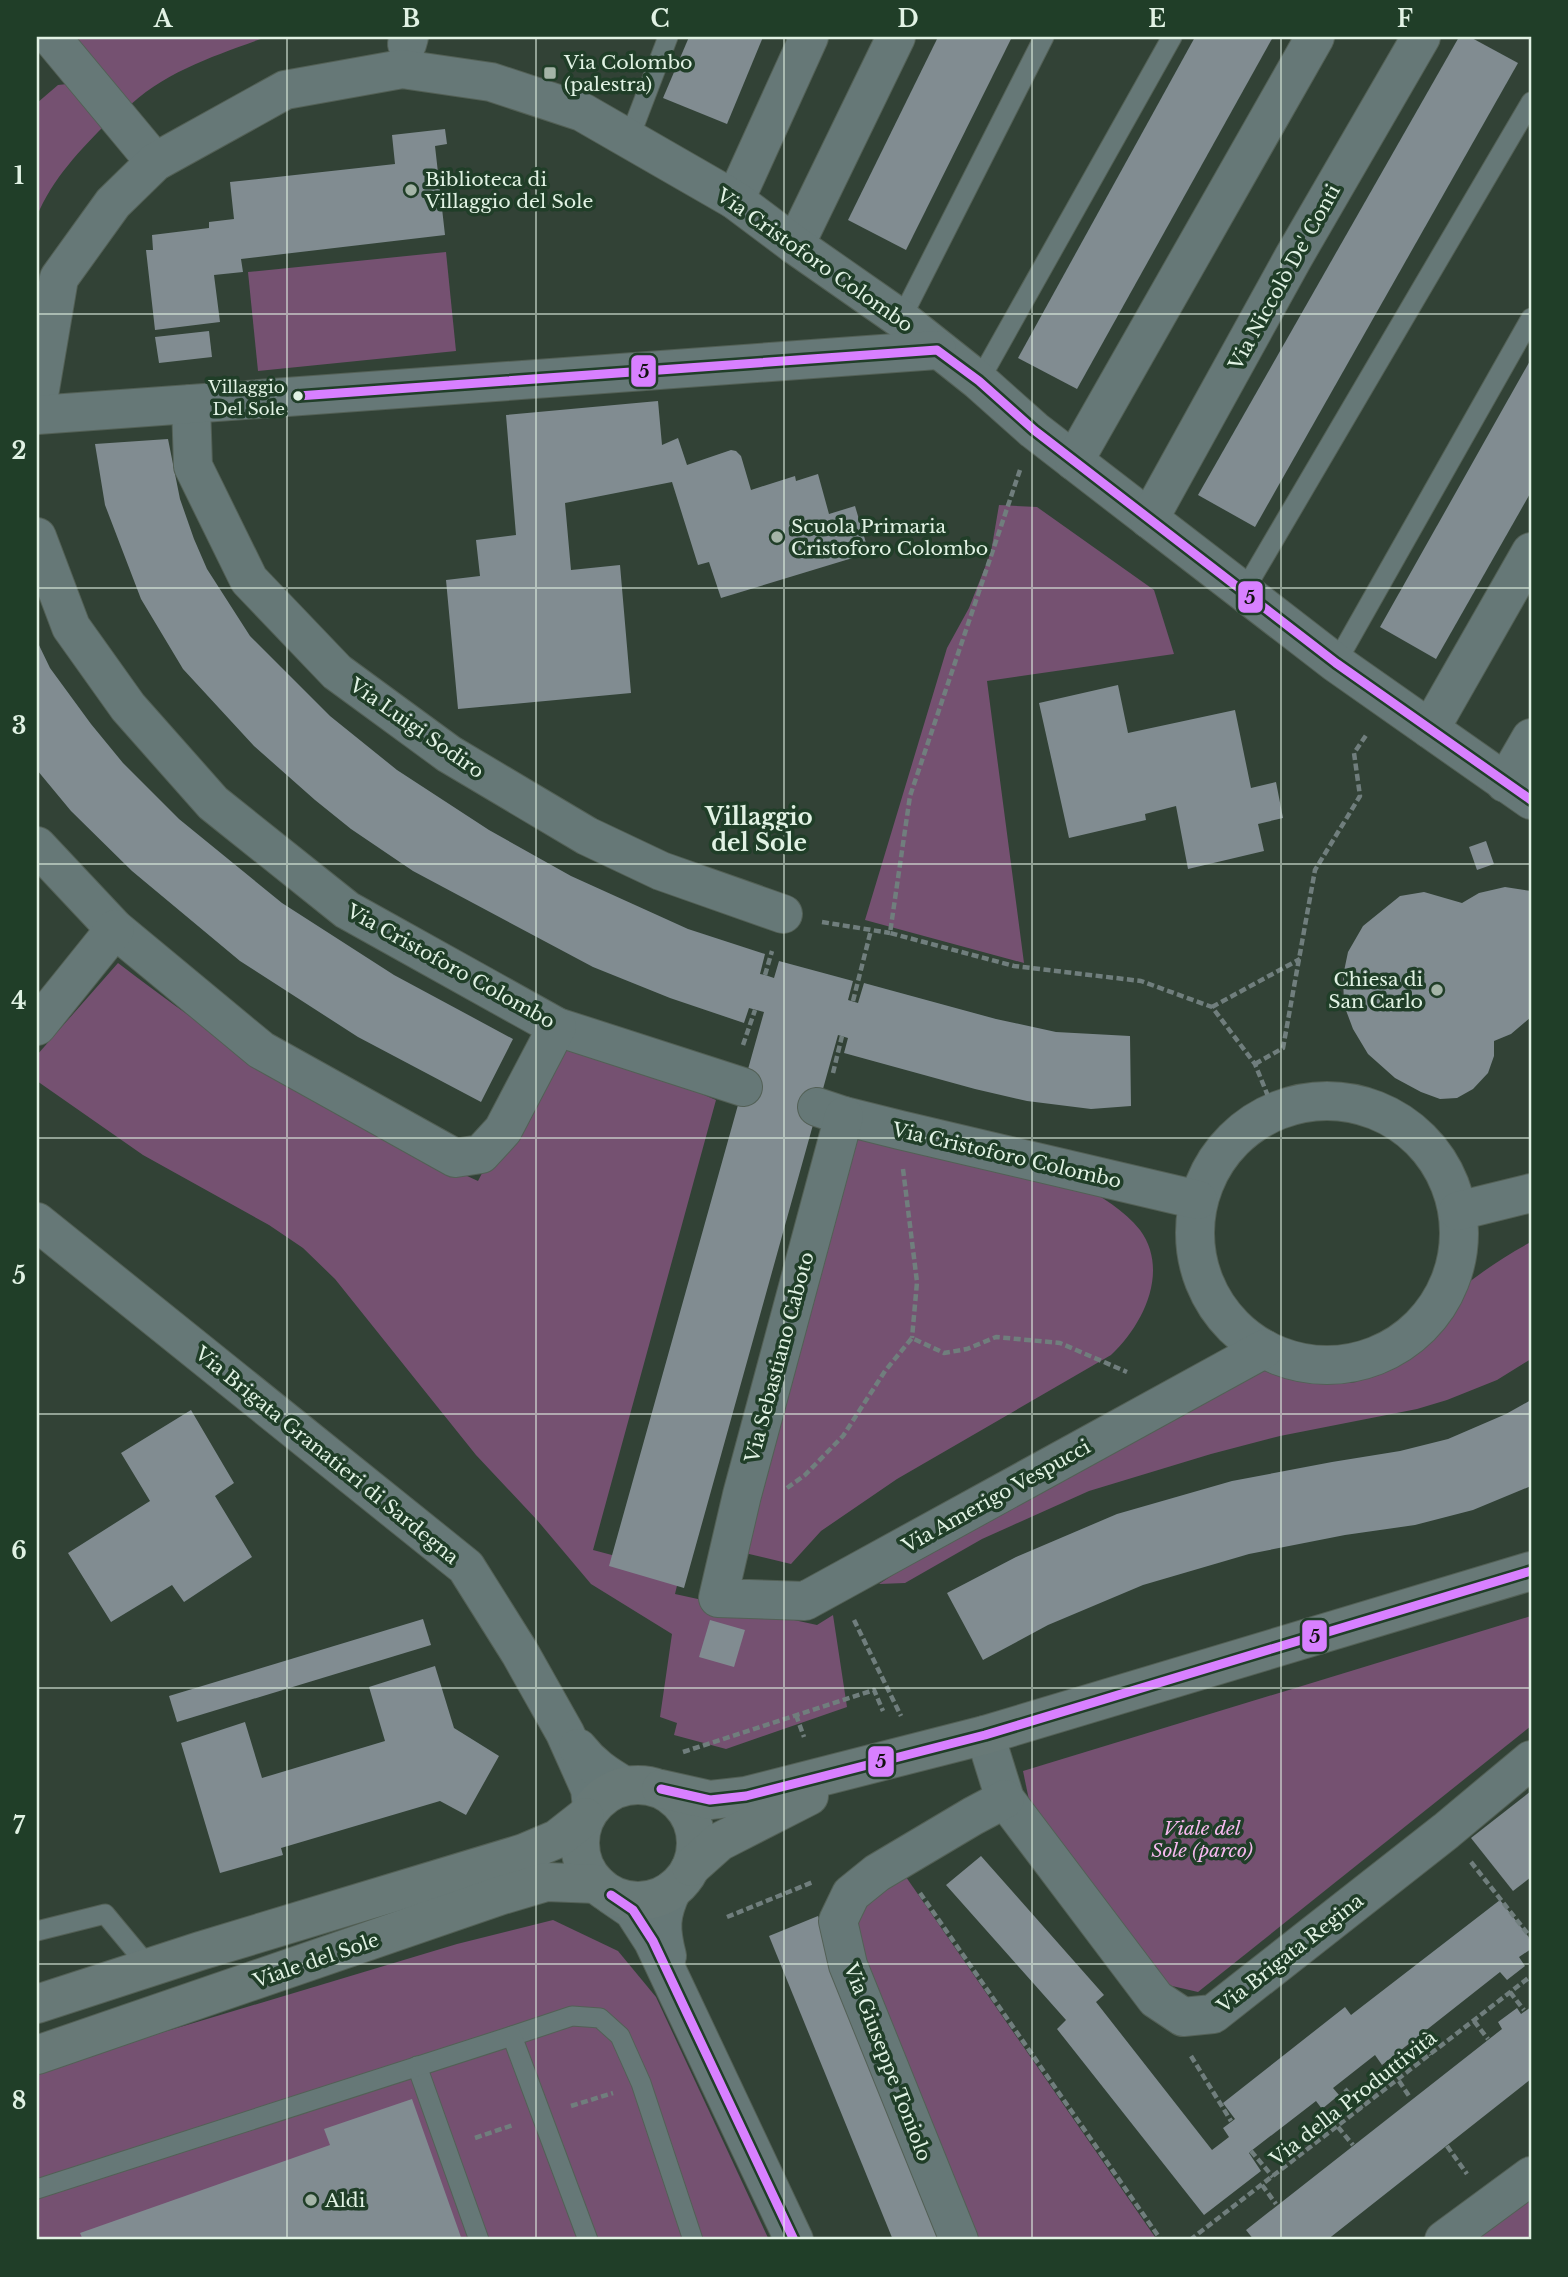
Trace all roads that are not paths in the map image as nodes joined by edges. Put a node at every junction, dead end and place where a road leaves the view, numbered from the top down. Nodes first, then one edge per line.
1 (51, 37) edge
2 (668, 37) edge
3 (809, 37) edge
4 (896, 37) edge
5 (1044, 37) edge
6 (1172, 37) edge
7 (1315, 37) edge
8 (1421, 37) edge
9 (1531, 102) edge
10 (629, 139) junction
11 (155, 162) junction
12 (735, 200) junction
13 (795, 245) junction
14 (1531, 318) edge
15 (901, 319) junction
16 (937, 350) junction
17 (979, 381) junction
18 (191, 404) junction
19 (37, 407) edge
20 (37, 415) edge
21 (1074, 461) junction
22 (1149, 519) junction
23 (37, 537) edge
24 (1531, 552) edge
25 (1244, 591) junction
26 (1336, 663) junction
27 (1430, 729) junction
28 (1531, 738) edge
29 (1518, 792) edge
30 (37, 846) edge
31 (783, 914) road end
32 (115, 929) junction
33 (37, 1026) edge
34 (557, 1027) junction
35 (743, 1087) dead end
36 (831, 1112) joint
37 (1531, 1193) edge
38 (1198, 1200) junction
39 (1458, 1211) junction
40 (37, 1222) edge
41 (1264, 1349) junction
42 (1531, 1571) edge
43 (718, 1598) joint
44 (565, 1733) junction
45 (985, 1735) junction
46 (1531, 1760) edge
47 (880, 1761) junction
48 (643, 1788) junction
49 (1005, 1799) junction
50 (589, 1812) junction
51 (682, 1879) junction
52 (604, 1889) junction
53 (37, 1931) edge
54 (149, 1967) junction
55 (680, 1998) junction
56 (37, 2004) edge
57 (512, 2036) junction
58 (37, 2055) edge
59 (417, 2066) junction
60 (1531, 2176) edge
61 (37, 2189) edge
62 (478, 2240) edge
63 (588, 2240) edge
64 (693, 2240) edge
65 (794, 2240) edge
66 (958, 2240) edge
67 (1444, 2240) edge

1 - 11 street
2 - 10 lane
3 - 12 street
4 - 13 street
5 - 15 lane
6 - 17 lane
7 - 21 street
8 - 22 street, Via Niccolò De' Conti
9 - 25 lane
10 - 11 street, Via Cristoforo Colombo
10 - 12 street, Via Cristoforo Colombo
11 - 19 street, Via Cristoforo Colombo
12 - 13 street, Via Cristoforo Colombo
13 - 15 street, Via Cristoforo Colombo
14 - 26 lane
15 - 16 street, Via Cristoforo Colombo
16 - 17 street, Via Cristoforo Colombo
16 - 18 street
17 - 21 street, Via Cristoforo Colombo
18 - 20 street
18 - 31 street, Via Luigi Sodiro
21 - 22 street, Via Cristoforo Colombo
22 - 25 street, Via Cristoforo Colombo
23 - 34 street, Via Cristoforo Colombo
24 - 27 street
25 - 26 street, Via Cristoforo Colombo
26 - 27 street, Via Cristoforo Colombo
27 - 29 street, Via Cristoforo Colombo
28 - 29 street
30 - 32 street
32 - 33 street
32 - 34 street
34 - 35 street, Via Cristoforo Colombo
36 - 38 street, Via Cristoforo Colombo
36 - 43 street, Via Sebastiano Caboto
37 - 39 street
38 - 39 street
38 - 41 street
39 - 41 street
40 - 44 street, Via Brigata Granatieri di Sardegna
41 - 43 street, Via Amerigo Vespucci
42 - 45 main road
44 - 48 street, Via Brigata Granatieri di Sardegna
44 - 50 street, Via Brigata Granatieri di Sardegna
45 - 47 main road
45 - 49 street, Via Brigata Regina
46 - 49 street, Via Brigata Regina
47 - 48 main road
47 - 51 main road
48 - 50 main road
48 - 51 main road
49 - 66 street, Via Giuseppe Toniolo
50 - 52 main road
50 - 54 main road, Viale del Sole
51 - 52 main road
51 - 55 street
52 - 55 street
52 - 58 main road, Viale del Sole
53 - 54 lane
54 - 56 main road, Viale del Sole
55 - 65 street
57 - 59 lane
57 - 63 lane
57 - 64 lane
59 - 61 lane
59 - 62 lane
60 - 67 street

